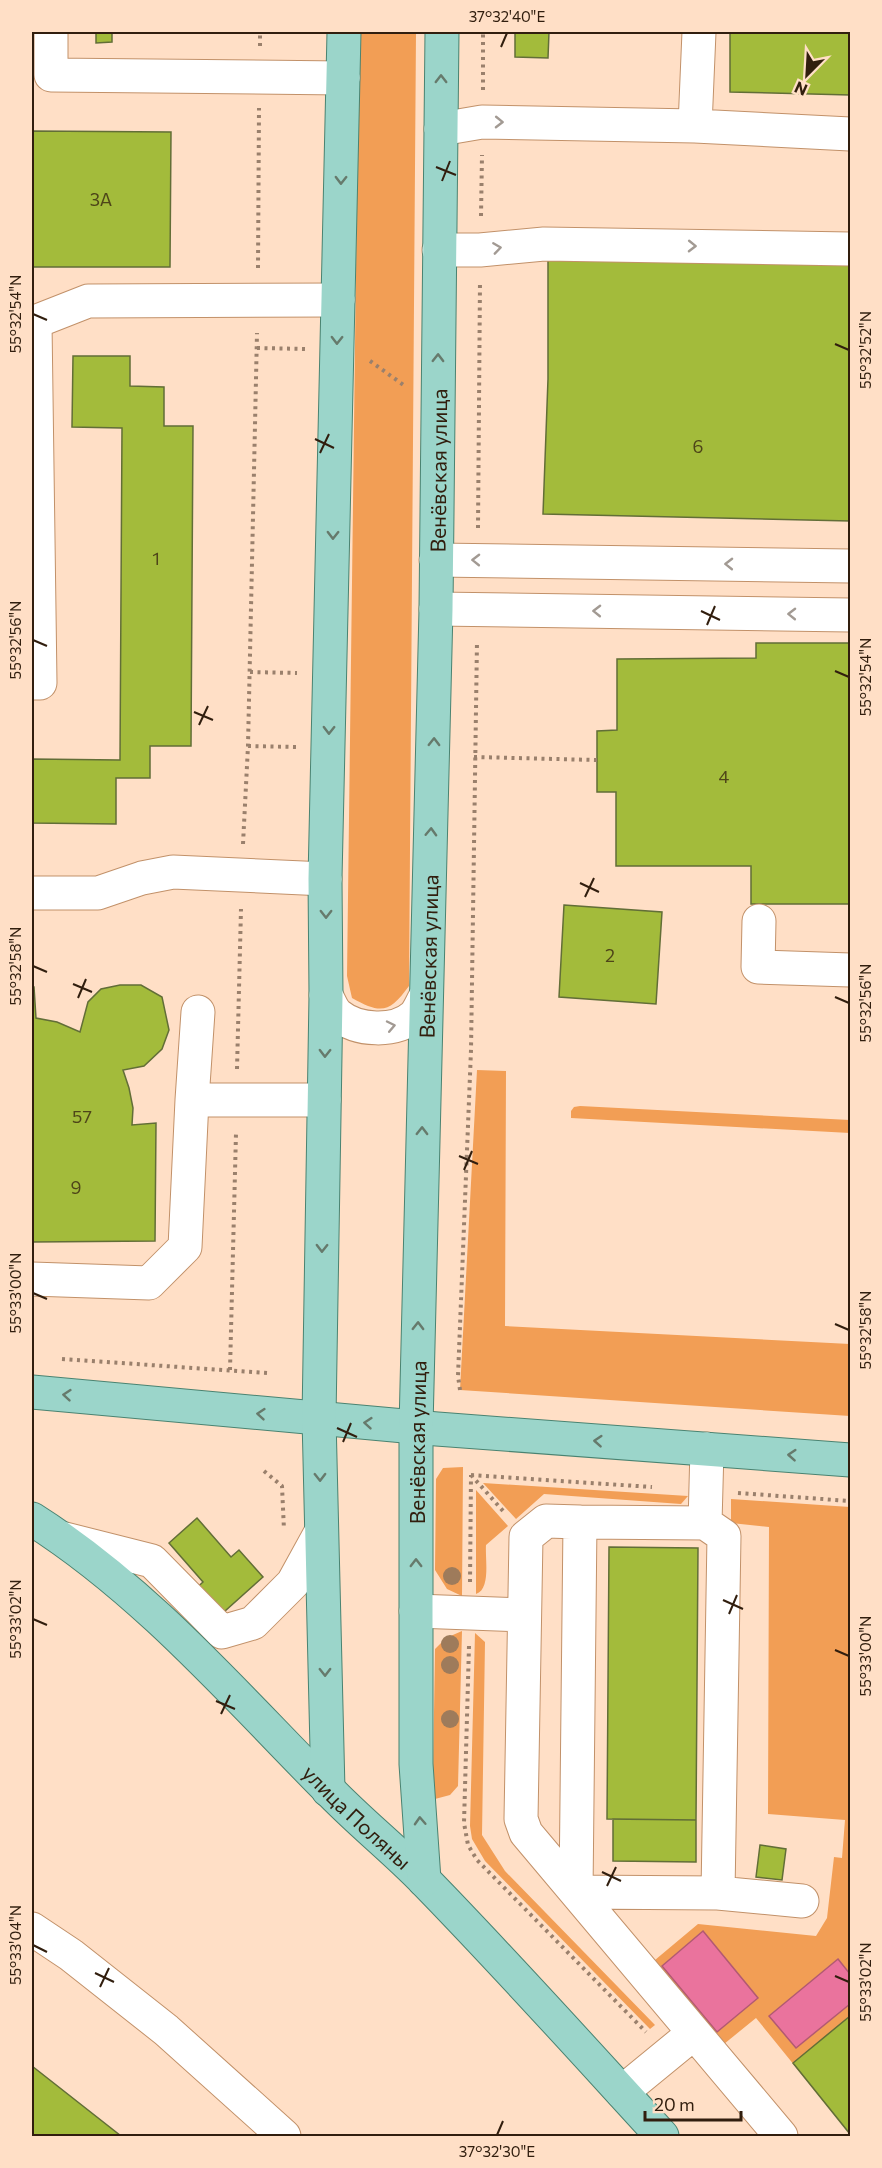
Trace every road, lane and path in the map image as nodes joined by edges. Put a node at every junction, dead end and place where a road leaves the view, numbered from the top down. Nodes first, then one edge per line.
1 (51, 32) edge
2 (260, 32) edge
3 (344, 32) edge
4 (442, 32) edge
5 (483, 32) edge
6 (699, 32) edge
7 (41, 75) edge
8 (260, 78) junction
9 (343, 78) junction
10 (482, 122) junction
11 (695, 126) junction
12 (441, 129) junction
13 (850, 134) edge
14 (850, 249) edge
15 (439, 250) junction
16 (480, 250) junction
17 (258, 299) junction
18 (338, 300) junction
19 (33, 323) edge
20 (436, 560) junction
21 (478, 560) junction
22 (850, 566) edge
23 (436, 609) junction
24 (478, 609) junction
25 (850, 615) edge
26 (250, 672) junction
27 (302, 673) dead end
28 (32, 682) edge
29 (248, 746) junction
30 (300, 747) dead end
31 (474, 757) junction
32 (597, 760) dead end
33 (242, 875) junction
34 (326, 879) junction
35 (32, 893) edge
36 (759, 921) dead end
37 (850, 970) edge
38 (326, 995) junction
39 (426, 996) junction
40 (198, 1012) dead end
41 (192, 1100) junction
42 (236, 1100) junction
43 (324, 1100) junction
44 (32, 1279) edge
45 (55, 1359) dead end
46 (230, 1370) junction
47 (267, 1373) dead end
48 (460, 1390) dead end
49 (32, 1392) edge
50 (319, 1418) junction
51 (416, 1427) junction
52 (707, 1449) junction
53 (850, 1460) edge
54 (471, 1475) dead end
55 (32, 1519) edge
56 (580, 1522) junction
57 (705, 1523) junction
58 (321, 1532) junction
59 (526, 1537) junction
60 (61, 1538) junction
61 (416, 1611) junction
62 (524, 1615) junction
63 (328, 1790) junction
64 (424, 1880) junction
65 (576, 1892) junction
66 (718, 1893) junction
67 (802, 1901) dead end
68 (32, 1929) edge
69 (694, 2033) junction
70 (622, 2092) junction
71 (284, 2136) edge
72 (662, 2136) edge
73 (781, 2136) edge

1 - 7 street
2 - 8 path
3 - 9 main road
12 -> 4 main road, Венёвская улица
5 - 10 path
6 - 11 street
7 - 8 street
8 - 9 street
8 - 17 path
9 -> 18 main road
10 -> 11 street
10 - 12 street
10 - 16 path
11 - 13 street
12 - 15 main road, Венёвская улица
16 -> 14 street
15 - 16 street
20 -> 15 main road, Венёвская улица
16 - 21 path
17 - 18 street
17 - 19 street
17 - 26 path
18 -> 34 main road
19 - 28 street
21 -> 20 street
20 - 23 main road, Венёвская улица
22 -> 21 street
23 - 24 street
39 -> 23 main road, Венёвская улица
25 -> 24 street
24 - 31 path
26 - 27 path
26 - 29 path
29 - 30 path
29 - 33 path
31 - 32 path
31 - 48 path
33 - 34 street
33 - 35 street
33 - 42 path
34 -> 38 main road
36 - 37 street
38 -> 39 street
38 -> 43 main road
51 -> 39 main road, Венёвская улица
40 - 41 street
41 - 42 street
41 - 44 street
42 - 43 street
42 - 46 path
43 -> 50 main road
45 - 46 path
46 - 47 path
50 -> 49 main road
51 -> 50 main road
50 -> 58 main road
52 -> 51 main road
61 -> 51 main road, Венёвская улица
53 -> 52 main road
52 - 57 street
54 - 59 path
55 - 60 main road, улица Поляны
56 - 57 street
56 - 59 street
56 - 65 street
57 - 66 street
58 - 60 street
58 -> 63 main road
59 - 62 street
60 - 63 main road, улица Поляны
61 - 62 street
64 -> 61 main road, Венёвская улица
62 - 65 street
63 - 64 main road, улица Поляны
64 - 70 main road, улица Поляны
65 - 66 street
65 - 69 street
66 - 67 street
68 - 71 street
69 - 70 street
69 - 73 street
70 - 72 main road, улица Поляны

